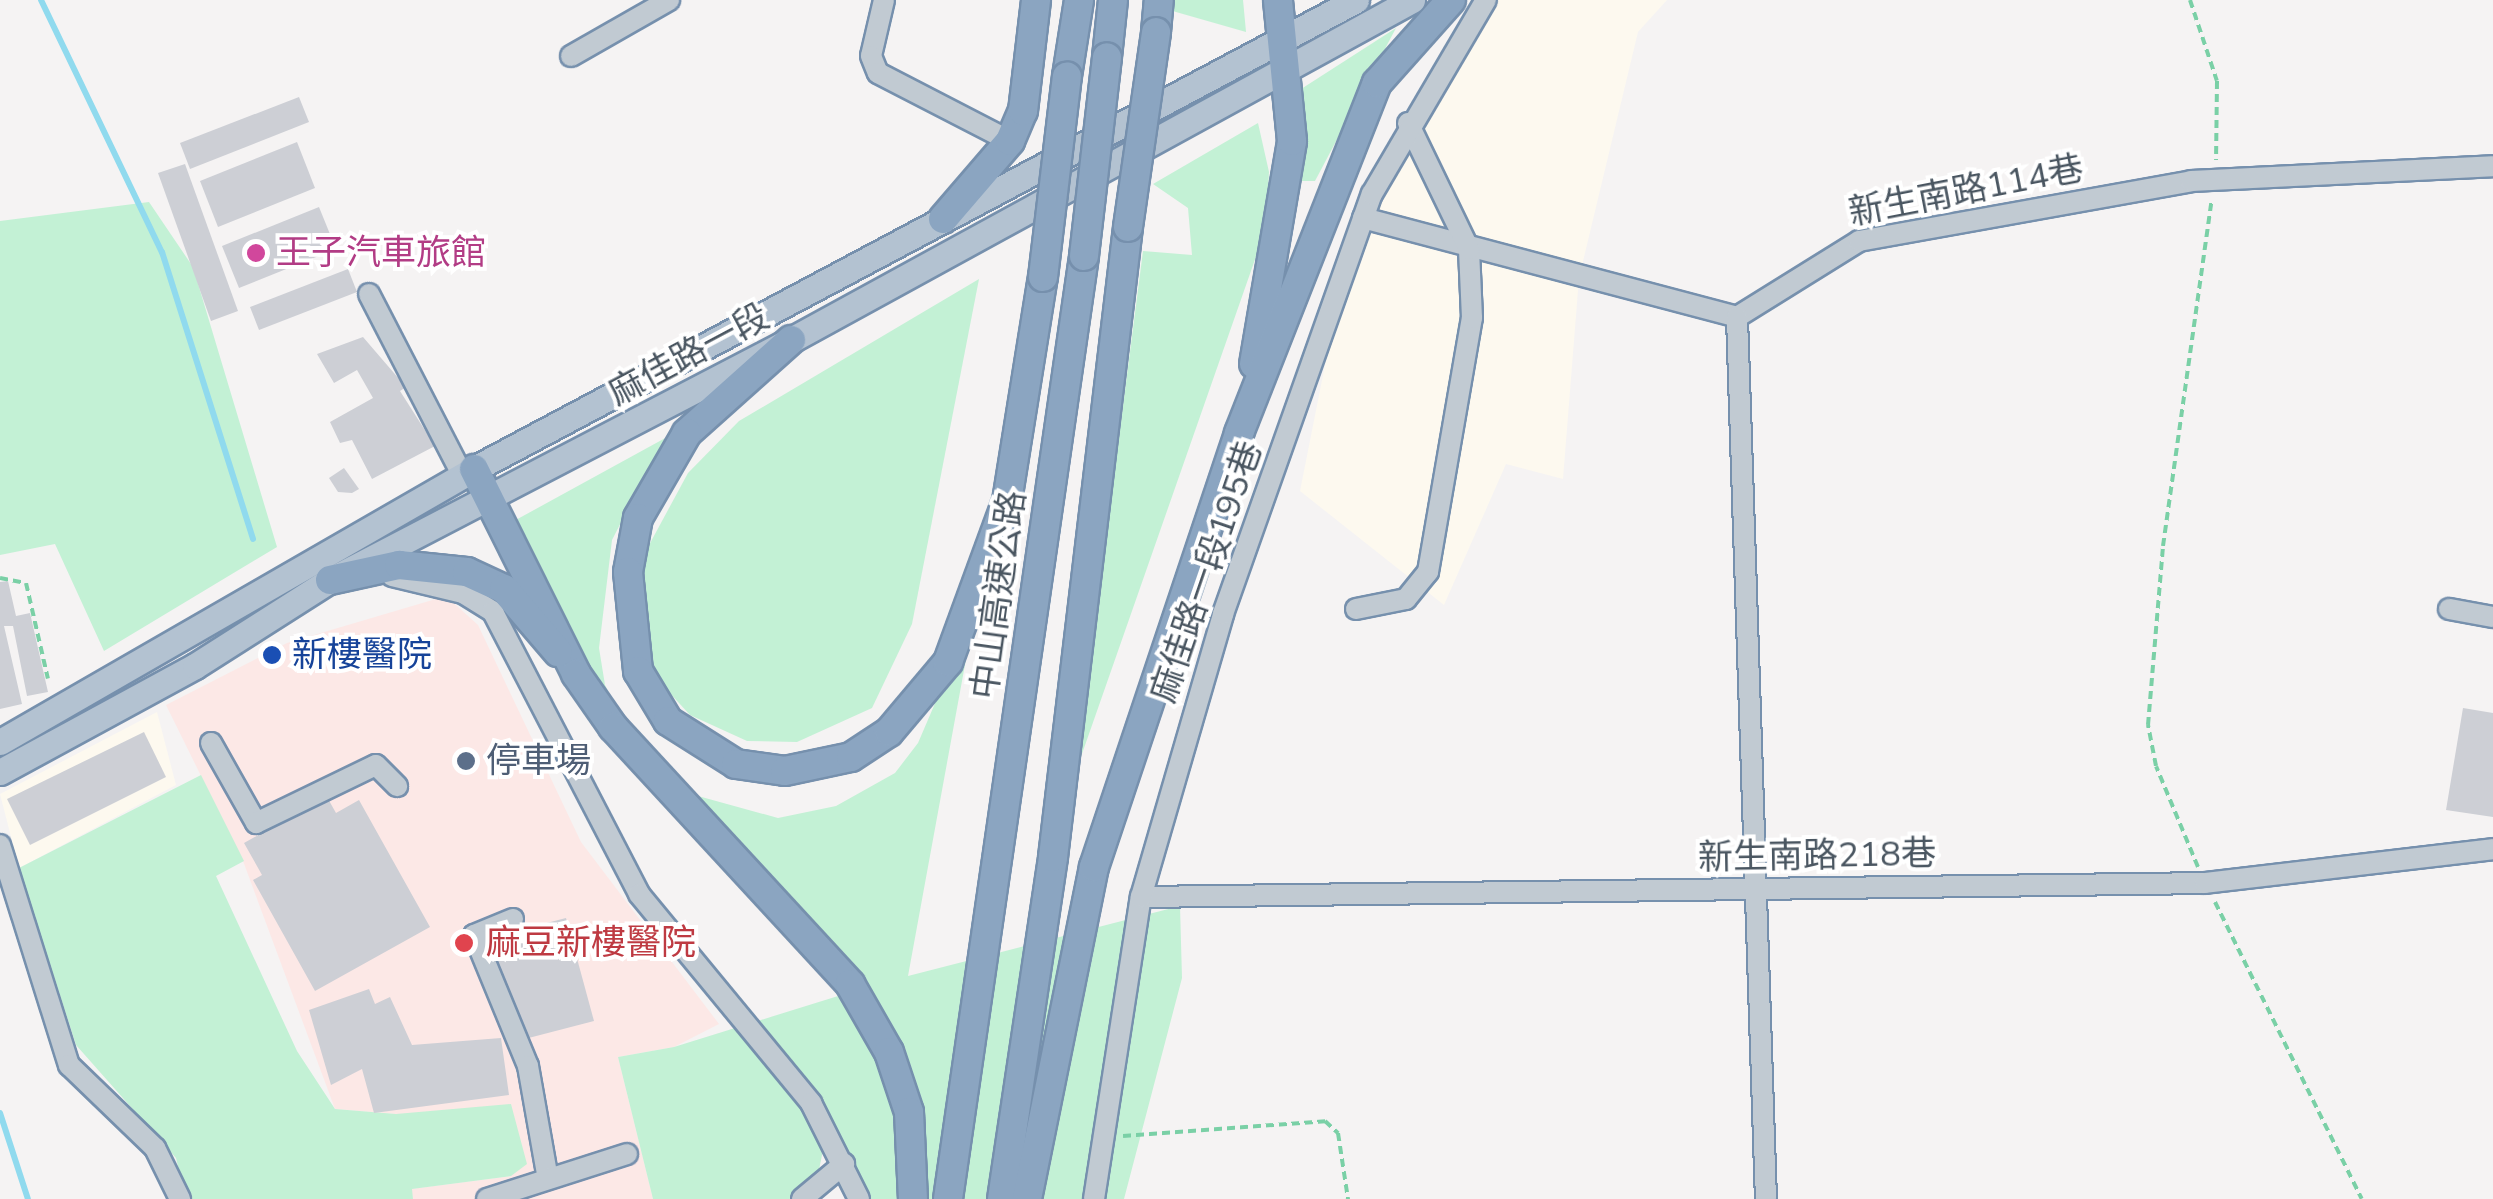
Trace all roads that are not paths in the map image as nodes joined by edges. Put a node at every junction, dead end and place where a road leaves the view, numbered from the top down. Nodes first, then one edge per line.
1 (669, 0) edge
2 (884, 0) edge
3 (1036, 0) edge
4 (1079, 0) edge
5 (1113, 0) edge
6 (1159, 0) edge
7 (1278, 0) edge
8 (1356, 0) edge
9 (1412, 0) edge
10 (1452, 0) edge
11 (1486, 0) edge
12 (1281, 41) junction
13 (571, 56) dead end
14 (1287, 72) junction
15 (1408, 123) dead end
16 (1010, 141) junction
17 (2493, 166) edge
18 (1362, 218) junction
19 (943, 219) junction
20 (1469, 249) junction
21 (369, 294) dead end
22 (1736, 317) junction
23 (792, 340) junction
24 (1239, 432) junction
25 (468, 473) junction
26 (491, 500) junction
27 (330, 580) junction
28 (1356, 609) dead end
29 (2449, 610) dead end
30 (2493, 617) edge
31 (576, 674) junction
32 (0, 742) edge
33 (212, 743) dead end
34 (0, 772) edge
35 (397, 786) dead end
36 (0, 845) edge
37 (2493, 849) edge
38 (1756, 889) junction
39 (1140, 897) junction
40 (514, 919) dead end
41 (627, 1154) dead end
42 (844, 1164) junction
43 (542, 1187) edge
44 (180, 1199) edge
45 (486, 1199) edge
46 (802, 1199) edge
47 (859, 1199) edge
48 (913, 1199) edge
49 (948, 1199) edge
50 (1002, 1199) edge
51 (1027, 1199) edge
52 (1094, 1199) edge
53 (1766, 1199) edge

1 - 13 street
2 - 16 street
3 - 16 highway
4 - 23 highway, bridge
5 - 49 highway, 中山高速公路, bridge
6 - 50 highway, bridge
7 - 12 highway
8 - 12 main road, 麻佳路一段
9 - 14 main road, 麻佳路一段
10 - 24 highway
11 - 18 street, 麻佳路一段195巷
12 - 14 highway
12 - 19 main road, 麻佳路一段
14 - 23 main road, 麻佳路一段
14 - 24 highway
15 - 20 street
16 - 19 highway
17 - 22 street, 新生南路114巷
18 - 20 street
18 - 39 street, 麻佳路一段195巷
19 - 25 main road, 麻佳路一段
20 - 22 street
20 - 28 street
21 - 25 street
22 - 38 street
23 - 26 main road, 麻佳路一段
24 - 51 highway
25 - 26 highway
25 - 32 main road, 麻佳路一段
26 - 27 main road, 麻佳路一段
26 - 31 highway
27 - 31 highway
27 - 34 main road, 麻佳路一段
27 - 42 street
29 - 30 street
31 - 48 highway
33 - 35 street
36 - 44 street
37 - 38 street, 新生南路218巷
38 - 39 street, 新生南路218巷
38 - 53 street
39 - 52 street, 麻佳路一段195巷
40 - 43 street
41 - 43 street
42 - 46 street
42 - 47 street
43 - 45 street

